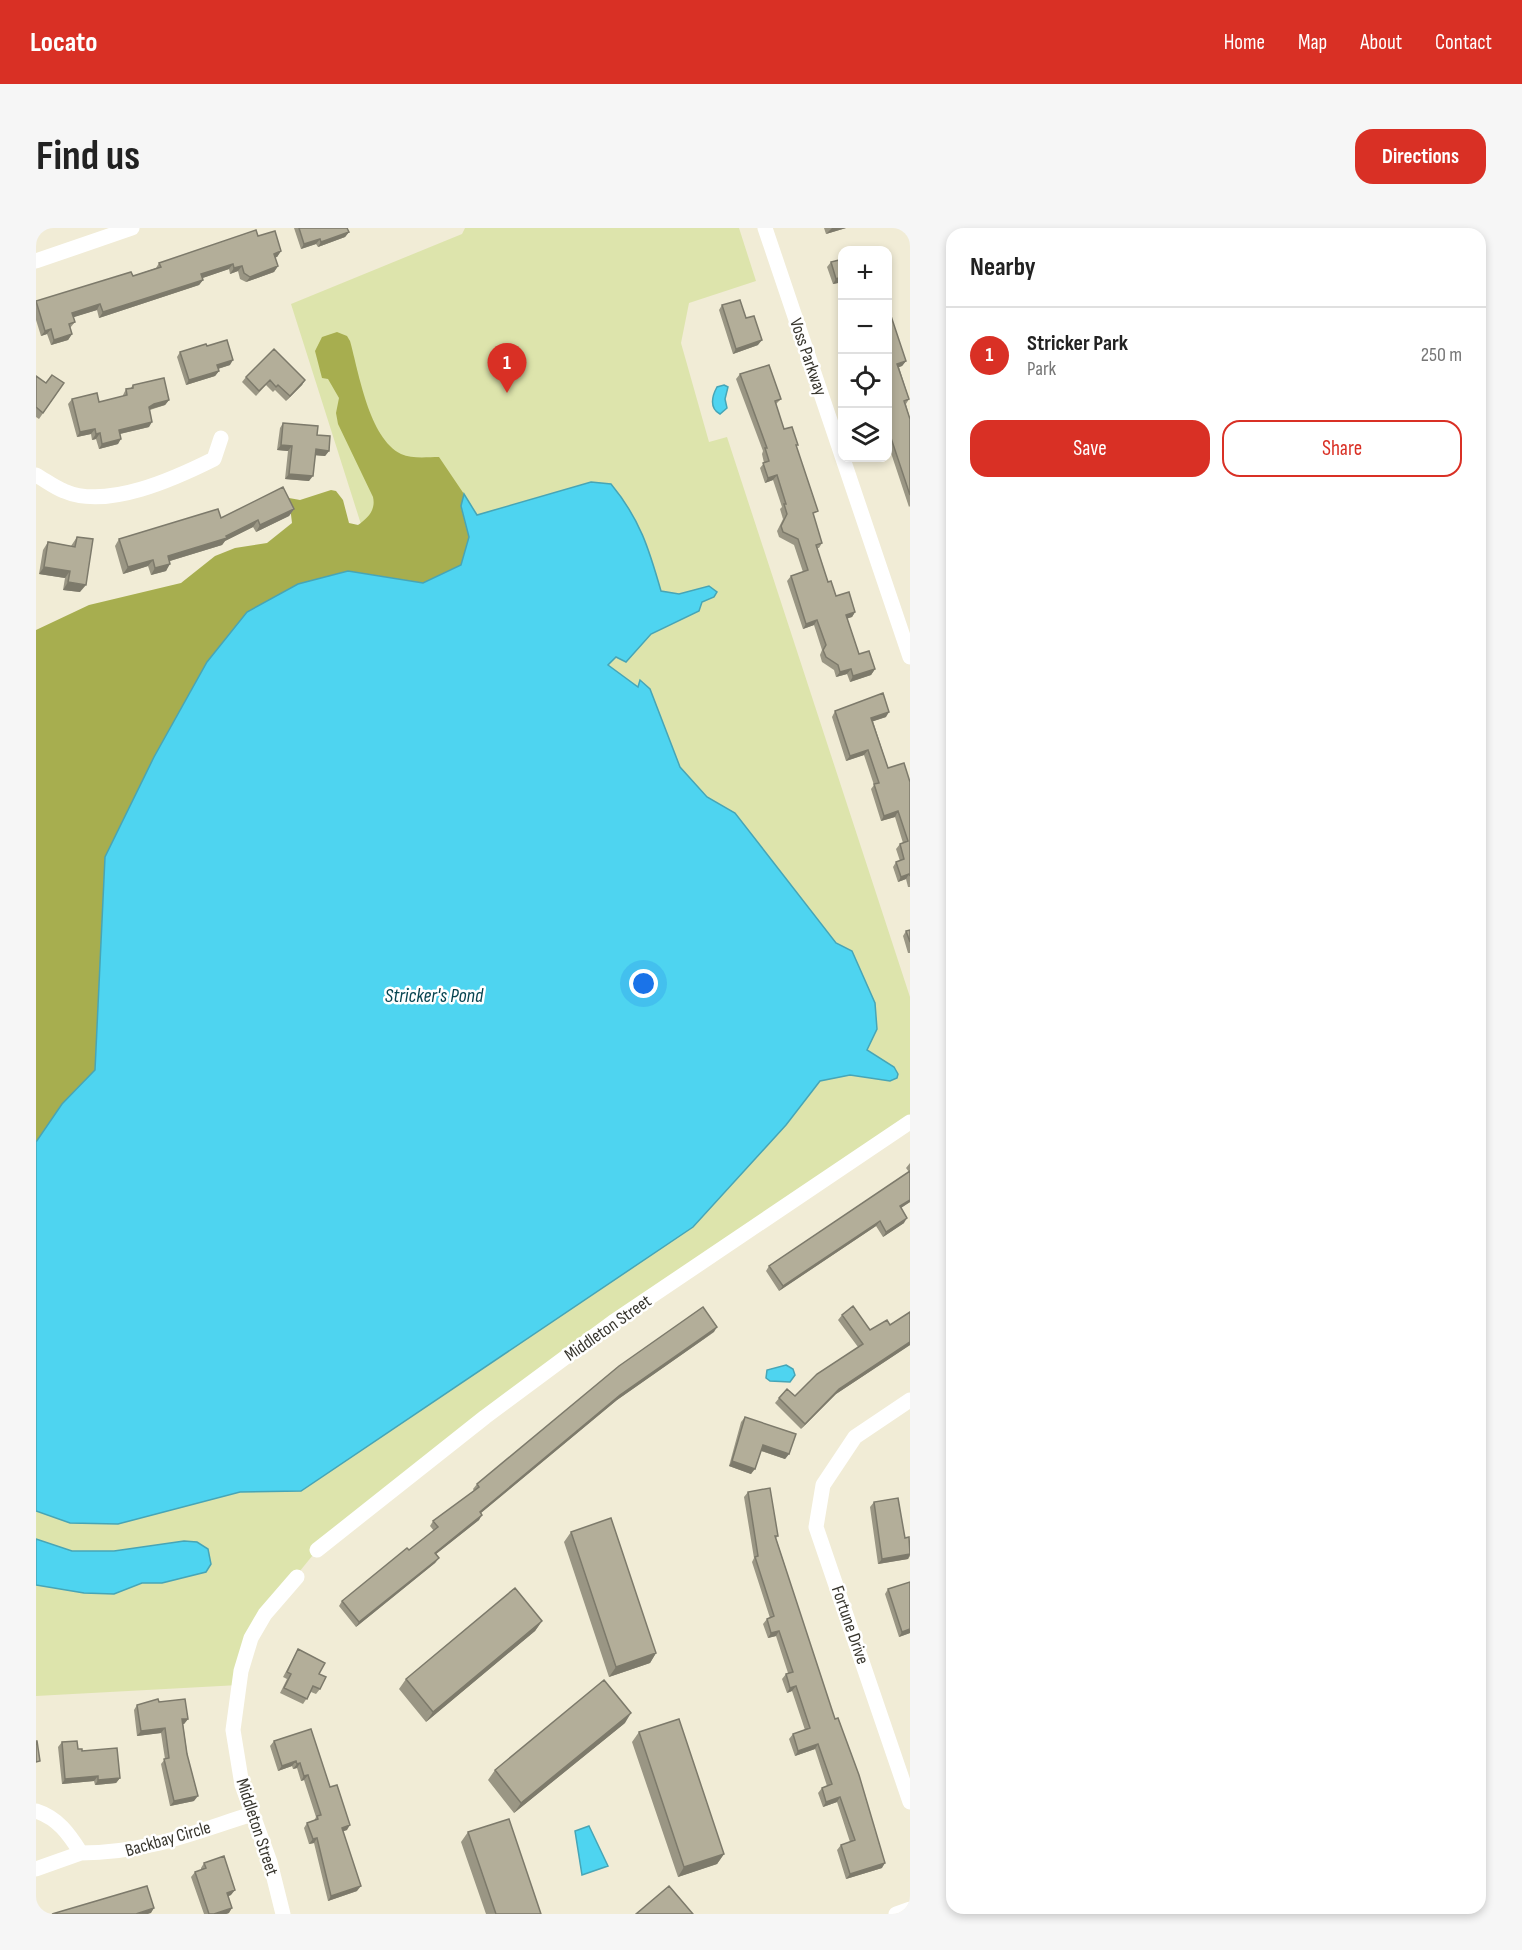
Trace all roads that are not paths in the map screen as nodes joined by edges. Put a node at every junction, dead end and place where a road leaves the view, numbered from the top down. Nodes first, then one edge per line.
1 (132, 228) edge
2 (765, 228) edge
3 (36, 261) edge
4 (221, 438) dead end
5 (36, 475) edge
6 (910, 657) edge
7 (910, 1122) edge
8 (910, 1400) edge
9 (317, 1550) dead end
10 (297, 1577) dead end
11 (910, 1802) edge
12 (36, 1811) edge
13 (252, 1814) junction
14 (81, 1853) junction
15 (36, 1869) edge
16 (910, 1909) edge
17 (284, 1914) edge
18 (896, 1914) edge

1 - 3 street
2 - 6 street, Voss Parkway
4 - 5 street
7 - 9 street, Middleton Street
8 - 11 street, Fortune Drive
10 - 13 street, Middleton Street
12 - 14 street
13 - 14 street, Backbay Circle
13 - 17 street, Middleton Street
14 - 15 street, Backbay Circle
16 - 18 street

